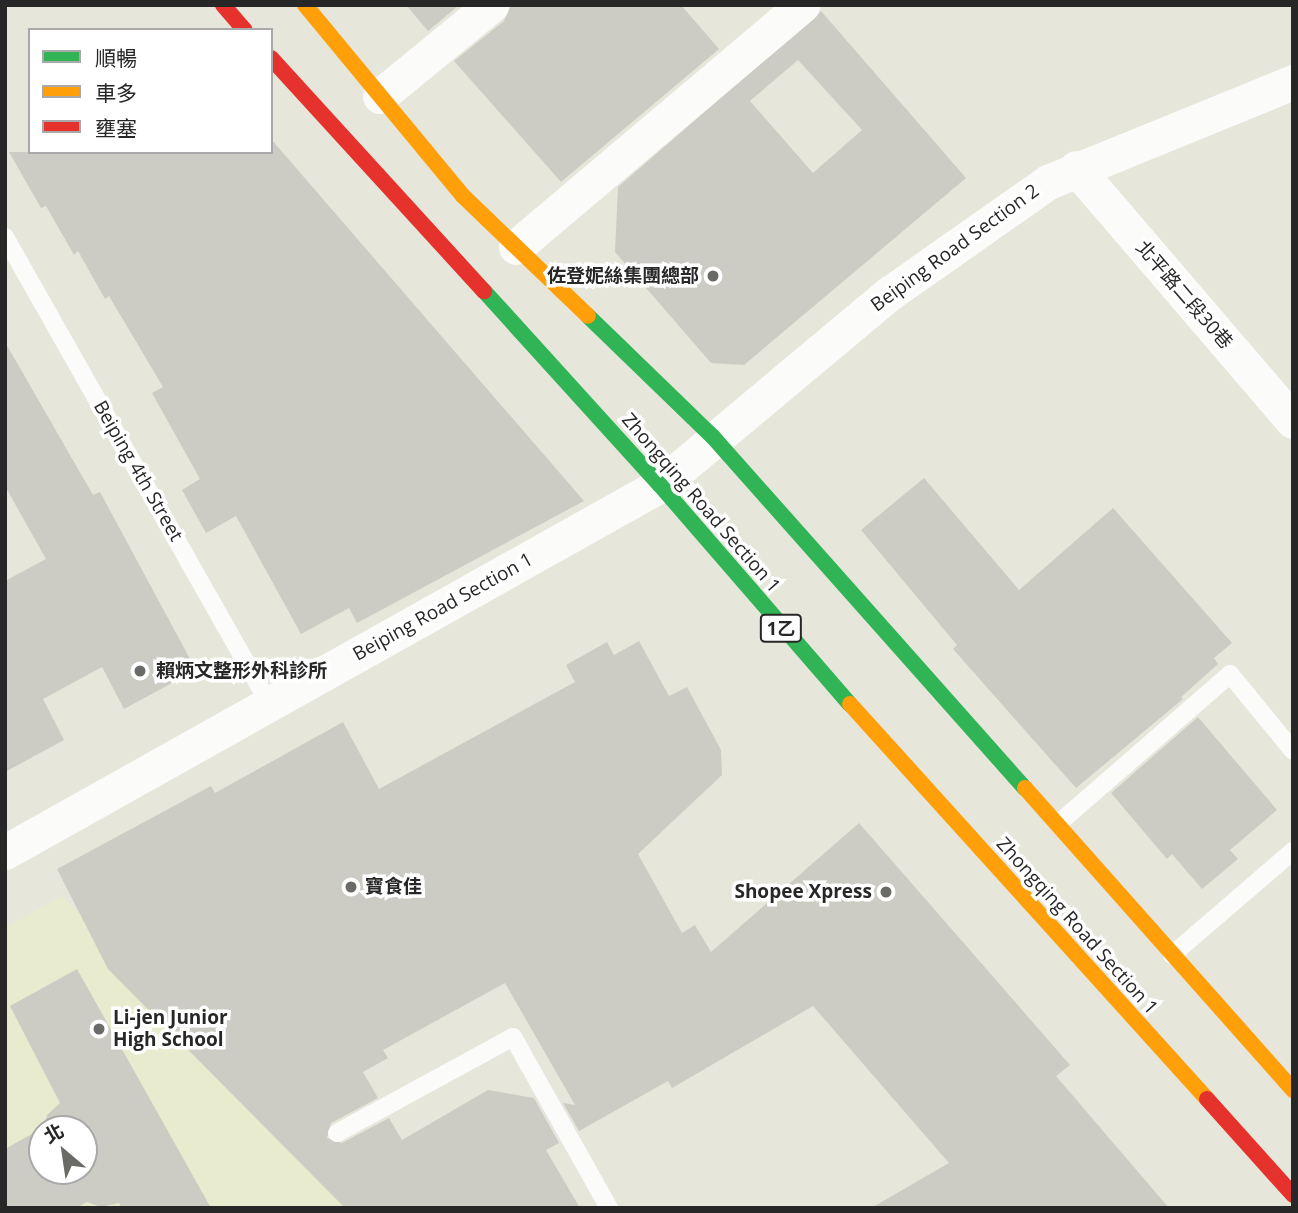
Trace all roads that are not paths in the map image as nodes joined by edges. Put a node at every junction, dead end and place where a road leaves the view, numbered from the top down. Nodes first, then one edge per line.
1 (223, 5) edge
2 (305, 5) edge
3 (491, 5) edge
4 (802, 5) edge
5 (243, 28) edge
6 (273, 60) edge
7 (1293, 82) edge
8 (380, 96) junction
9 (1076, 168) junction
10 (5, 237) edge
11 (516, 247) junction
12 (1293, 421) edge
13 (713, 437) junction
14 (660, 485) junction
15 (270, 705) junction
16 (1293, 751) edge
17 (1060, 822) junction
18 (1293, 851) edge
19 (5, 852) edge
20 (1172, 955) junction
21 (1293, 1090) edge
22 (337, 1133) dead end
23 (1293, 1195) edge
24 (610, 1208) edge

1 - 5 main road
2 - 8 main road
3 - 8 street
4 - 11 street
6 - 14 main road, Zhongqing Road Section 1 / 1乙
7 - 9 street, Beiping Road Section 2
8 - 11 main road
9 - 12 street, 北平路二段30巷
9 - 13 street, Beiping Road Section 2
10 - 15 lane, Beiping 4th Street
11 - 13 main road
13 - 14 street, Beiping Road Section 2
13 - 17 main road
14 - 15 street, Beiping Road Section 1
14 - 23 main road, Zhongqing Road Section 1 / 1乙
15 - 19 street, Beiping Road Section 1
16 - 17 lane
17 - 20 main road
18 - 20 lane
20 - 21 main road
22 - 24 lane

